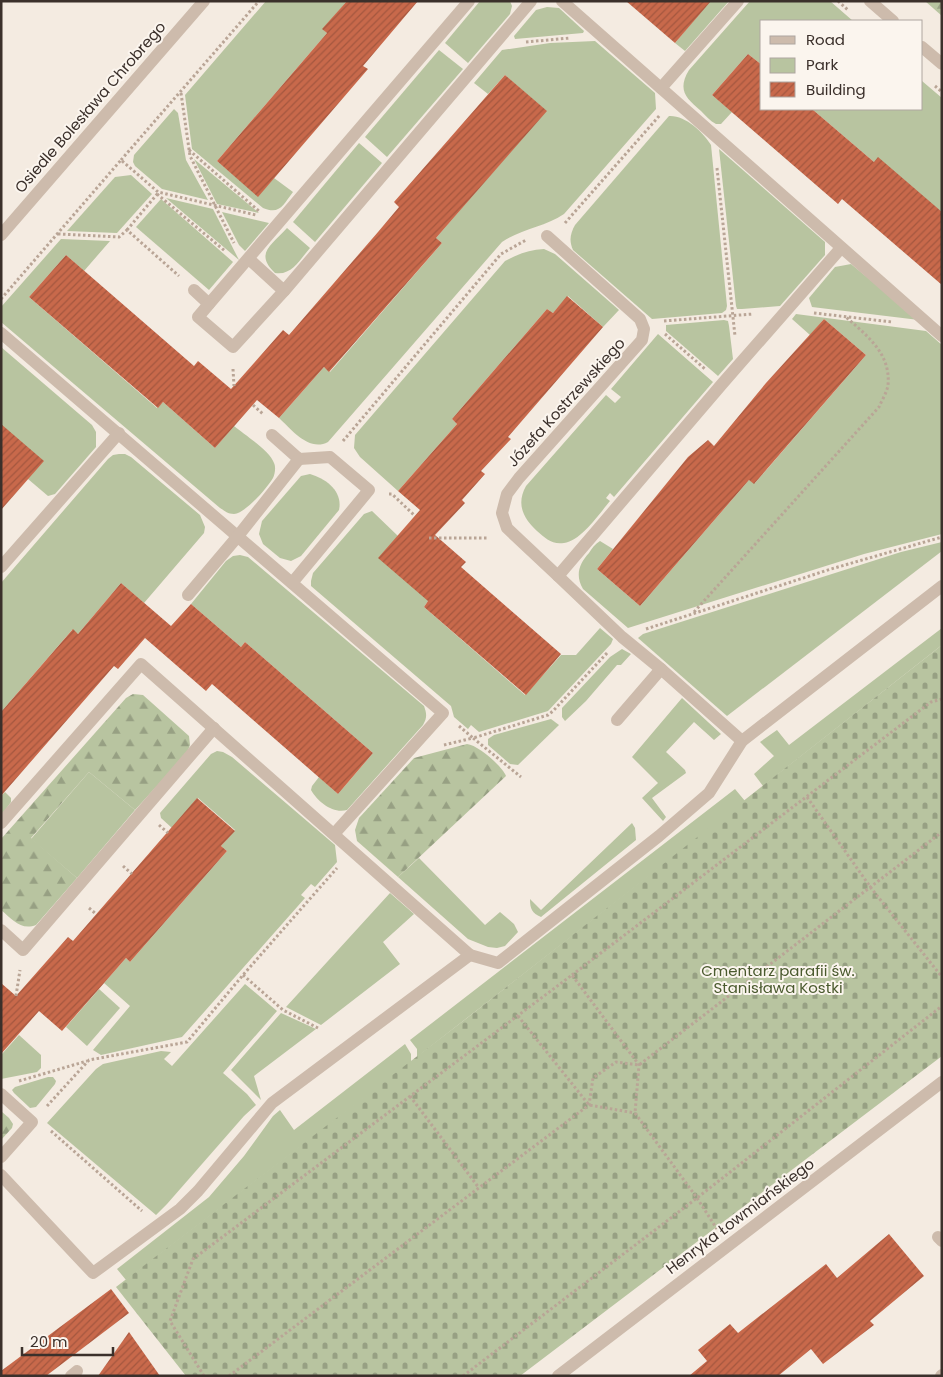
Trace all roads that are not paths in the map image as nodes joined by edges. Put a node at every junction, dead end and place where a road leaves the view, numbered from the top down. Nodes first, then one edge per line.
1 (204, 1) edge
2 (469, 1) edge
3 (531, 1) edge
4 (562, 1) edge
5 (738, 1) edge
6 (870, 1) edge
7 (892, 20) edge
8 (923, 48) edge
9 (942, 64) edge
10 (662, 88) junction
11 (1, 235) edge
12 (547, 236) road end
13 (841, 248) junction
14 (245, 263) junction
15 (194, 290) road end
16 (284, 291) junction
17 (209, 304) junction
18 (1, 333) edge
19 (942, 336) edge
20 (119, 433) junction
21 (272, 435) dead end
22 (299, 459) junction
23 (238, 536) junction
24 (1, 567) edge
25 (558, 576) junction
26 (292, 582) junction
27 (942, 586) edge
28 (188, 595) dead end
29 (661, 669) junction
30 (617, 720) dead end
31 (214, 728) junction
32 (742, 741) junction
33 (1, 823) edge
34 (334, 834) junction
35 (1, 930) edge
36 (470, 955) junction
37 (942, 1082) edge
38 (1, 1094) edge
39 (1, 1157) edge
40 (1, 1175) edge
41 (558, 1376) edge

1 - 11 street, Osiedle Bolesława Chrobrego
2 - 14 street
3 - 16 street
4 - 10 street
5 - 10 street
6 - 7 street
8 - 9 street
10 - 13 street
12 - 25 street, Józefa Kostrzewskiego
13 - 19 street
13 - 25 street
14 - 16 street
14 - 17 street
15 - 17 street
16 - 17 street
18 - 20 street
20 - 23 street
20 - 24 street
21 - 22 street
22 - 23 street
22 - 26 street
23 - 26 street
23 - 28 street
25 - 29 street, Józefa Kostrzewskiego
26 - 34 street
27 - 32 street
29 - 30 street
29 - 32 street, Józefa Kostrzewskiego
31 - 33 street
31 - 34 street
31 - 35 street
32 - 36 street
34 - 36 street
36 - 40 street
37 - 41 street, Henryka Łowmiańskiego
38 - 39 street

